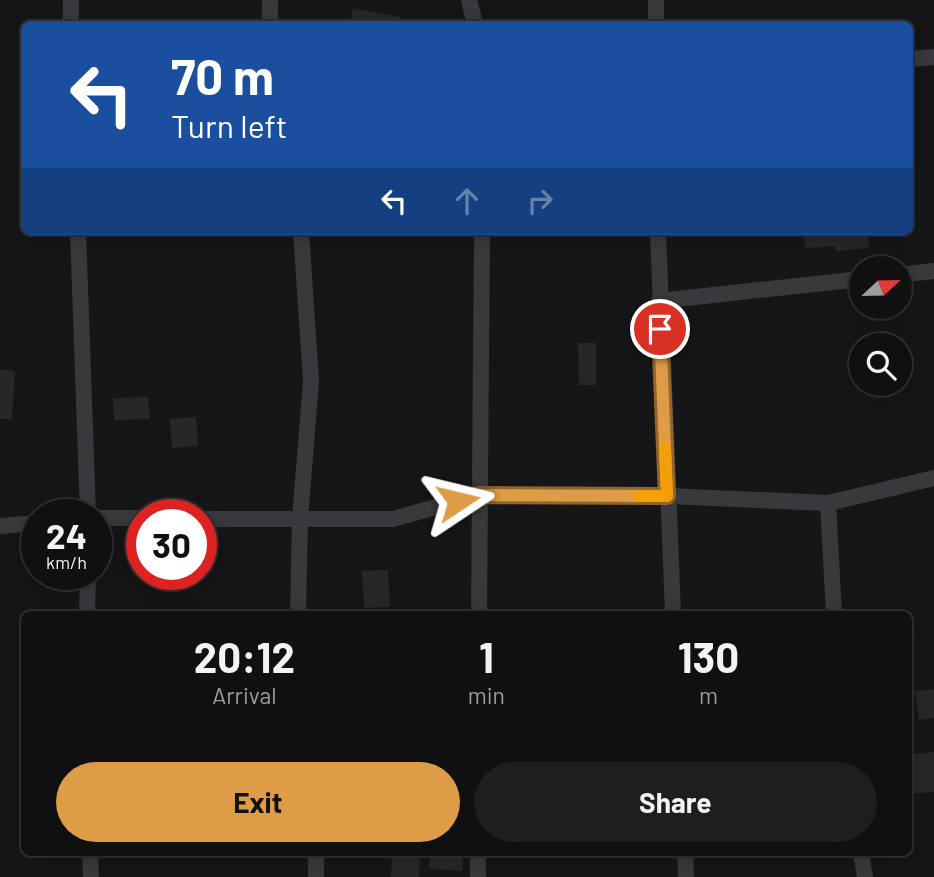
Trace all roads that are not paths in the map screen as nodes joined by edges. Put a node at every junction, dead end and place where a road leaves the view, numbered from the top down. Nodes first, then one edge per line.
1 (71, 0) edge
2 (270, 0) edge
3 (469, 0) edge
4 (656, 0) edge
5 (71, 21) edge
6 (270, 21) edge
7 (474, 21) edge
8 (656, 21) edge
9 (934, 57) edge
10 (913, 59) edge
11 (78, 235) edge
12 (301, 235) edge
13 (482, 235) edge
14 (658, 235) edge
15 (934, 271) edge
16 (912, 274) edge
17 (849, 280) edge
18 (659, 302) junction
19 (934, 478) edge
20 (479, 495) junction
21 (667, 496) junction
22 (87, 499) edge
23 (828, 503) junction
24 (217, 519) edge
25 (300, 519) junction
26 (21, 524) edge
27 (0, 526) edge
28 (88, 590) edge
29 (87, 611) edge
30 (298, 611) edge
31 (479, 611) edge
32 (673, 611) edge
33 (834, 611) edge
34 (90, 856) edge
35 (316, 856) edge
36 (478, 856) edge
37 (685, 856) edge
38 (861, 856) edge
39 (91, 877) edge
40 (316, 877) edge
41 (478, 877) edge
42 (686, 877) edge
43 (864, 877) edge

1 - 5 street
2 - 6 street
3 - 7 street
4 - 8 street
9 - 10 street
11 - 22 street
12 - 25 street
13 - 20 street
14 - 18 street
15 - 16 street
17 - 18 street
18 - 21 street
19 - 23 street
20 - 21 street
20 - 25 street
20 - 31 street
21 - 23 street
21 - 32 street
23 - 33 street
24 - 25 street
25 - 30 street
26 - 27 street
28 - 29 street
34 - 39 street
35 - 40 street
36 - 41 street
37 - 42 street
38 - 43 street

